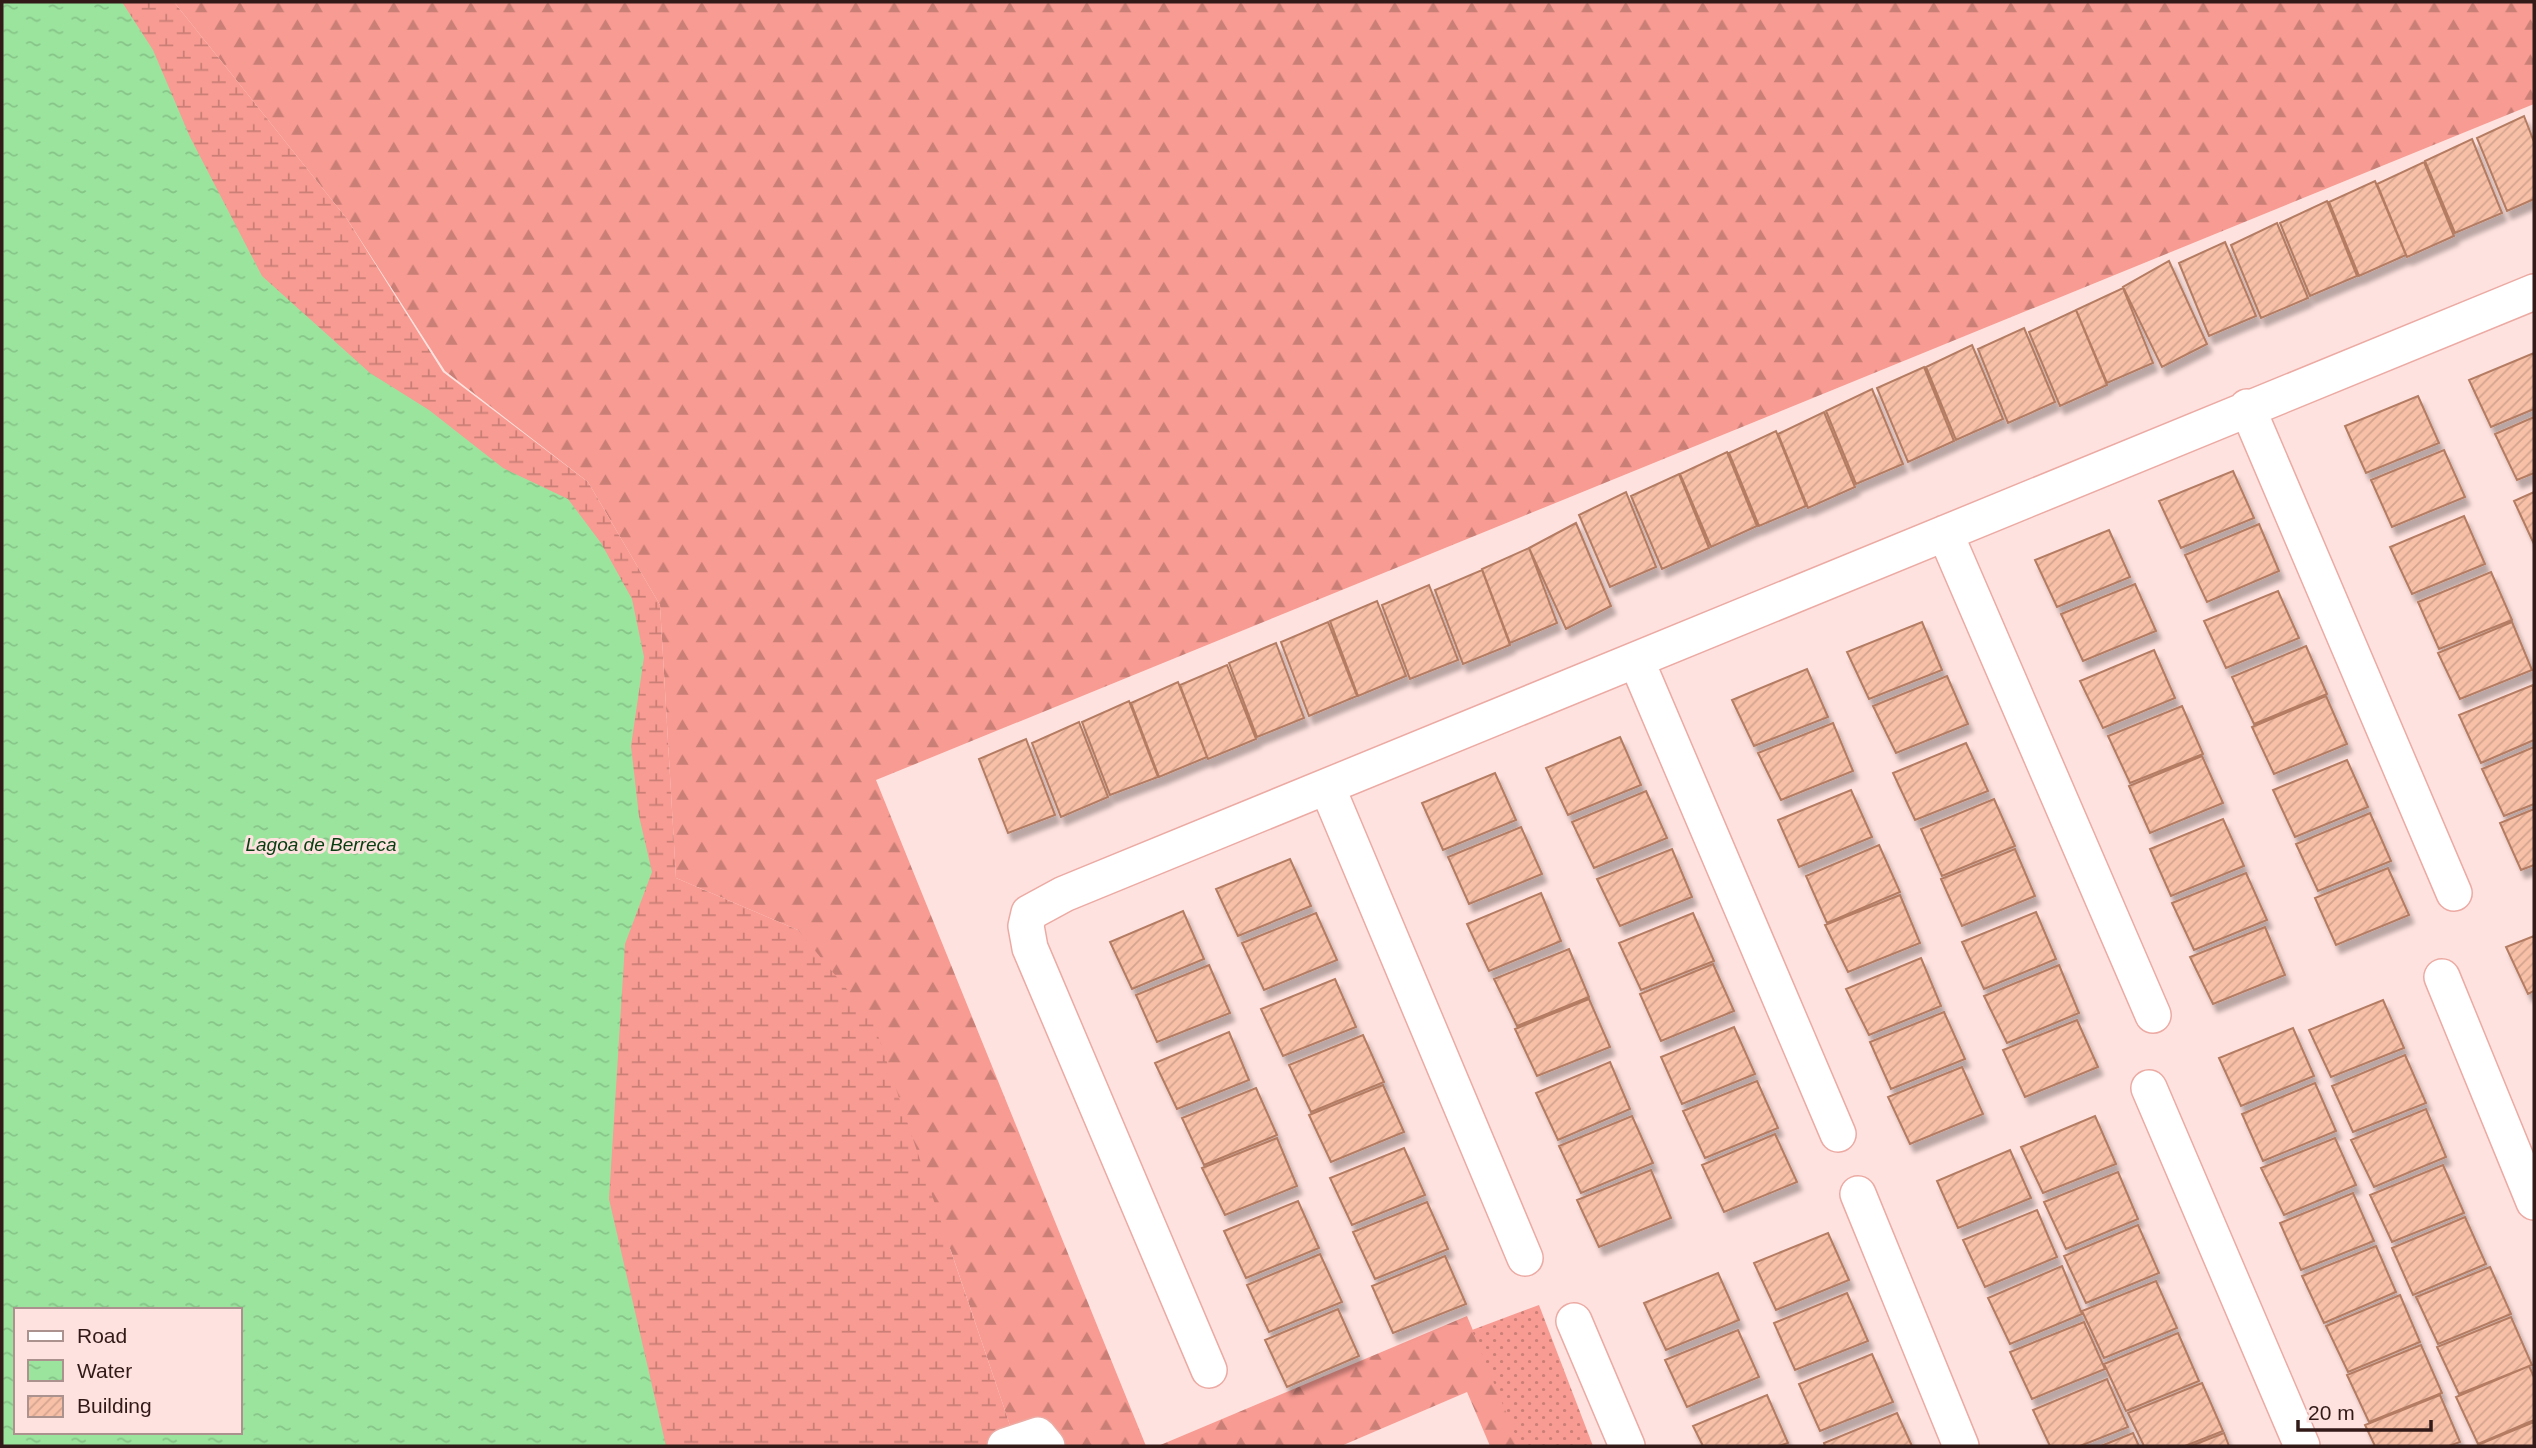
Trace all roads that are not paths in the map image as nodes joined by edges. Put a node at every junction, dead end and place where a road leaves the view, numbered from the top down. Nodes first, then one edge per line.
1 (2534, 292) edge
2 (2247, 407) junction
3 (1945, 533) junction
4 (1637, 662) junction
5 (1328, 789) junction
6 (2454, 893) dead end
7 (2442, 977) dead end
8 (2152, 1016) dead end
9 (2149, 1088) dead end
10 (1838, 1134) dead end
11 (1858, 1194) dead end
12 (2534, 1202) edge
13 (1525, 1258) dead end
14 (1574, 1321) dead end
15 (1209, 1370) dead end
16 (1006, 1446) edge
17 (1047, 1446) edge
18 (1627, 1446) edge
19 (1961, 1446) edge
20 (2302, 1446) edge

1 - 2 street
2 - 3 street
2 - 6 street
3 - 4 street
3 - 8 street
4 - 5 street
4 - 10 street
5 - 13 street
5 - 15 street
7 - 12 street
9 - 20 street
11 - 19 street
14 - 18 street
16 - 17 street

